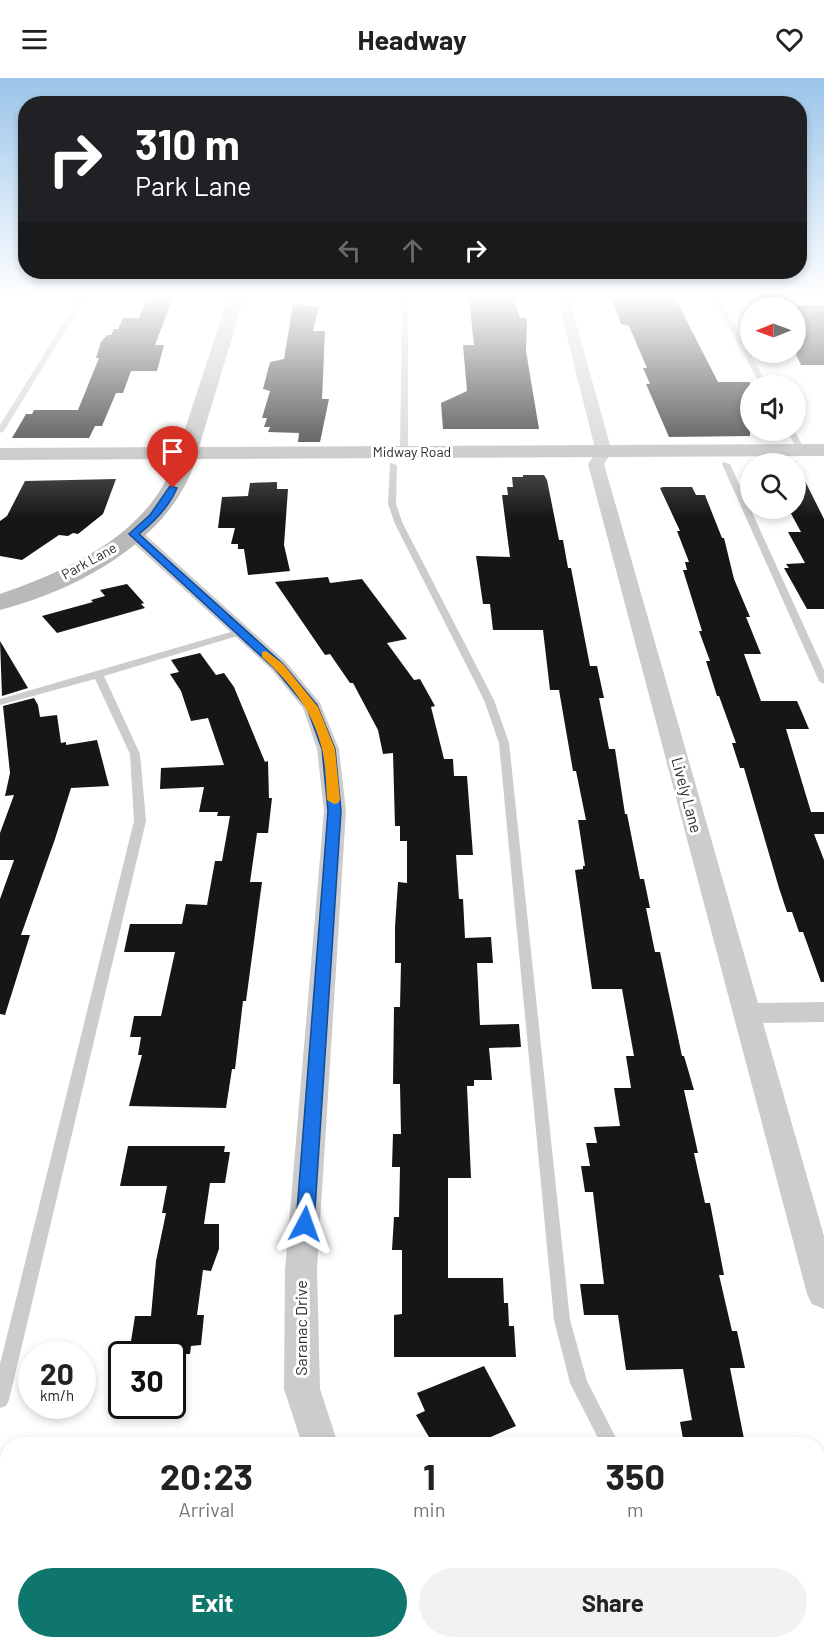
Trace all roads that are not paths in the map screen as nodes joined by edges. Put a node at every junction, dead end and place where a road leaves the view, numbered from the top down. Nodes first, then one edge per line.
1 (37, 371) edge
2 (212, 371) edge
3 (402, 371) edge
4 (580, 371) edge
5 (0, 431) edge
6 (824, 450) edge
7 (0, 454) edge
8 (806, 455) edge
9 (740, 457) edge
10 (600, 458) junction
11 (399, 459) junction
12 (806, 459) edge
13 (184, 460) junction
14 (726, 464) junction
15 (740, 464) edge
16 (824, 464) edge
17 (0, 467) edge
18 (134, 534) junction
19 (0, 602) edge
20 (241, 632) junction
21 (98, 675) junction
22 (824, 681) edge
23 (0, 702) edge
24 (824, 1012) edge
25 (747, 1013) junction
26 (824, 1294) edge
27 (0, 1400) edge
28 (318, 1437) edge
29 (606, 1437) edge

1 - 5 lane
2 - 13 main road, Park Lane
3 - 11 lane
4 - 10 street, Lively Lane
6 - 8 main road, Midway Road
7 - 13 main road, Midway Road
9 - 10 main road, Midway Road
10 - 11 main road, Midway Road
10 - 14 main road, Midway Road
10 - 25 street, Lively Lane
11 - 13 main road, Midway Road
11 - 29 lane
12 - 16 main road, Midway Road
13 - 17 main road, Midway Road
13 - 18 main road, Park Lane
14 - 15 main road, Midway Road
14 - 22 lane
18 - 19 main road, Park Lane
18 - 20 street, Saranac Drive
20 - 21 lane
20 - 28 street, Saranac Drive
21 - 23 lane
21 - 27 lane
24 - 25 street
25 - 26 street, Lively Lane

